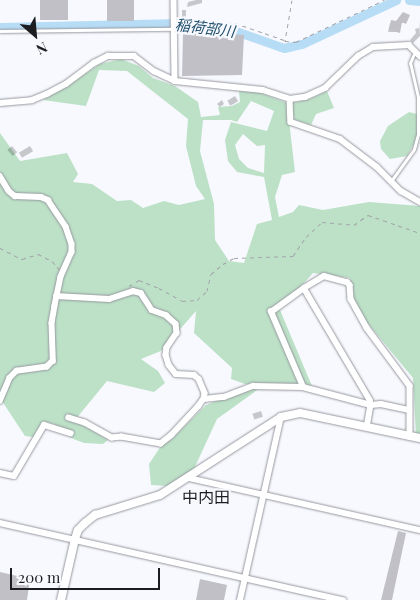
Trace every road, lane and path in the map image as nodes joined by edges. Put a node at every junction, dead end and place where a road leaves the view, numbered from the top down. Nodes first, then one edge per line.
1 (174, 0) edge
2 (292, 0) edge
3 (384, 0) edge
4 (175, 22) junction
5 (175, 29) junction
6 (0, 31) edge
7 (285, 41) junction
8 (415, 50) junction
9 (420, 56) edge
10 (175, 81) junction
11 (290, 99) junction
12 (0, 102) edge
13 (414, 149) junction
14 (420, 153) edge
15 (0, 176) edge
16 (391, 181) junction
17 (420, 202) edge
18 (420, 233) edge
19 (0, 248) edge
20 (63, 273) junction
21 (129, 286) dead end
22 (304, 288) junction
23 (56, 296) junction
24 (303, 387) junction
25 (204, 399) junction
26 (0, 401) edge
27 (372, 405) junction
28 (409, 410) junction
29 (281, 417) junction
30 (69, 418) dead end
31 (368, 427) junction
32 (71, 433) dead end
33 (410, 437) junction
34 (420, 438) edge
35 (0, 473) edge
36 (189, 478) junction
37 (264, 494) junction
38 (0, 523) edge
39 (420, 530) edge
40 (75, 540) junction
41 (245, 578) junction
42 (62, 600) edge
43 (240, 600) edge
44 (343, 600) edge

1 - 4 street
2 - 7 path
3 - 7 path
4 - 5 street
4 - 7 path
5 - 6 lane
5 - 10 street
8 - 9 street
8 - 11 street
8 - 13 lane
10 - 11 street
10 - 12 street
11 - 16 street
13 - 14 lane
13 - 16 lane
15 - 20 street
16 - 17 street
18 - 21 path
19 - 20 path
20 - 23 street
22 - 24 street
22 - 27 street
22 - 28 street
23 - 25 street
23 - 26 street
24 - 25 street
24 - 27 street
25 - 30 street
27 - 28 street
27 - 31 street
28 - 33 street
29 - 31 street
29 - 36 street
29 - 37 street
31 - 33 street
32 - 35 street
33 - 34 street
36 - 37 street
36 - 40 street
37 - 39 street
37 - 41 street
38 - 40 street
40 - 41 street
40 - 42 street
41 - 43 street
41 - 44 street

